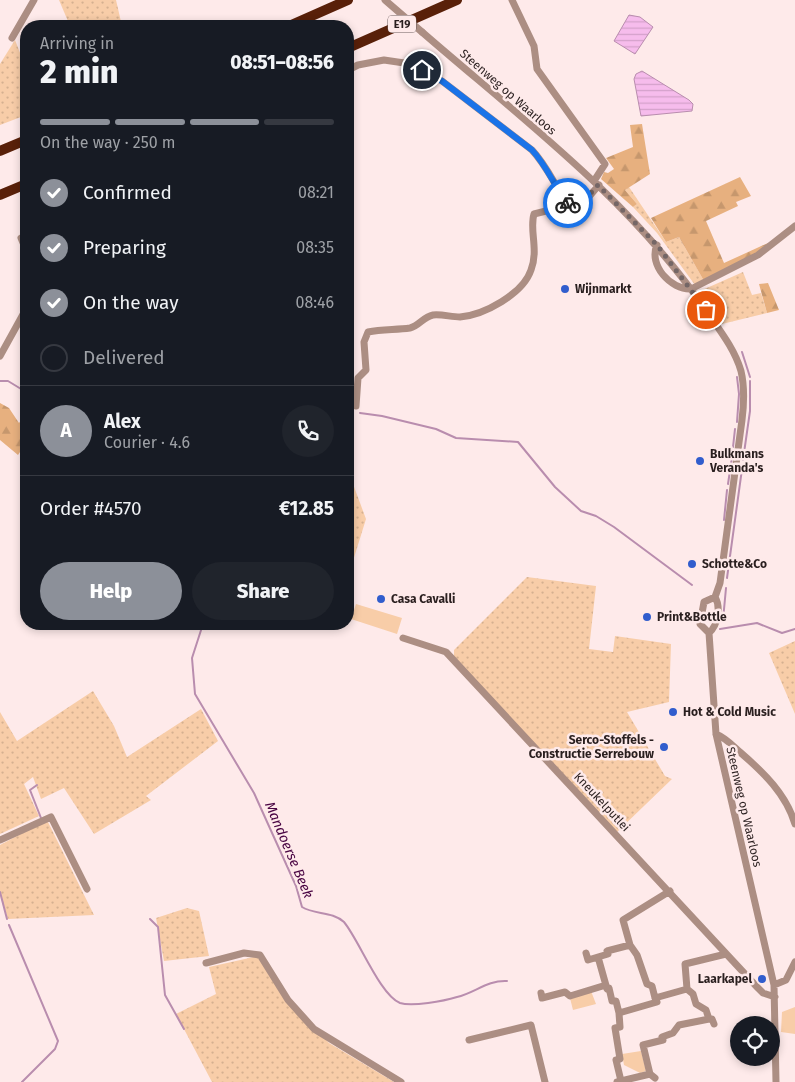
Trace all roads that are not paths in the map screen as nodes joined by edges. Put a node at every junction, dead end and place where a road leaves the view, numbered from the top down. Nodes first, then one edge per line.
1 (34, 0) edge
2 (348, 0) edge
3 (385, 0) edge
4 (457, 0) edge
5 (512, 0) edge
6 (22, 20) edge
7 (303, 20) edge
8 (20, 24) edge
9 (12, 38) dead end
10 (354, 45) edge
11 (354, 67) edge
12 (20, 143) edge
13 (0, 151) edge
14 (596, 183) junction
15 (20, 187) edge
16 (0, 195) edge
17 (568, 204) junction
18 (795, 226) edge
19 (657, 245) junction
20 (691, 289) junction
21 (20, 320) edge
22 (0, 356) edge
23 (356, 406) dead end
24 (715, 597) junction
25 (709, 632) junction
26 (403, 638) dead end
27 (716, 734) junction
28 (795, 824) edge
29 (0, 840) edge
30 (87, 889) dead end
31 (670, 891) junction
32 (630, 945) junction
33 (586, 953) dead end
34 (726, 954) junction
35 (598, 957) junction
36 (795, 962) edge
37 (206, 963) dead end
38 (606, 985) junction
39 (774, 985) junction
40 (687, 989) junction
41 (541, 993) dead end
42 (775, 997) junction
43 (655, 998) junction
44 (619, 1013) junction
45 (469, 1040) dead end
46 (628, 1046) dead end
47 (619, 1048) junction
48 (619, 1081) edge
49 (401, 1082) edge
50 (545, 1082) edge
51 (776, 1082) edge

1 - 6 street
2 - 7 highway
3 - 14 street, Steenweg op Waarloos, bridge
4 - 10 highway, E19
5 - 14 street, Steenweg op Waarloos
8 - 9 street
11 - 17 street
12 - 13 highway
14 - 17 street
14 - 19 street, Steenweg op Waarloos
15 - 16 highway
17 - 23 street
18 - 20 street
19 - 20 street, Steenweg op Waarloos
19 - 20 street
20 - 24 street, Steenweg op Waarloos
21 - 22 street
24 - 25 street, Steenweg op Waarloos
24 - 25 street, Steenweg op Waarloos
25 - 27 street, Steenweg op Waarloos
26 - 31 street, Kneukelputlei
27 - 28 street
27 - 39 street, Steenweg op Waarloos
29 - 30 street
31 - 32 street
31 - 34 street, Kneukelputlei
32 - 35 street
32 - 43 street
33 - 35 street
34 - 40 street
34 - 42 street, Kneukelputlei
35 - 38 street
36 - 39 street
37 - 49 street
38 - 41 street
38 - 44 street
39 - 42 street, Steenweg op Waarloos
40 - 43 street
40 - 48 street
42 - 51 street, Steenweg op Waarloos
43 - 44 street
44 - 47 street
45 - 50 street
46 - 47 street
47 - 48 street

